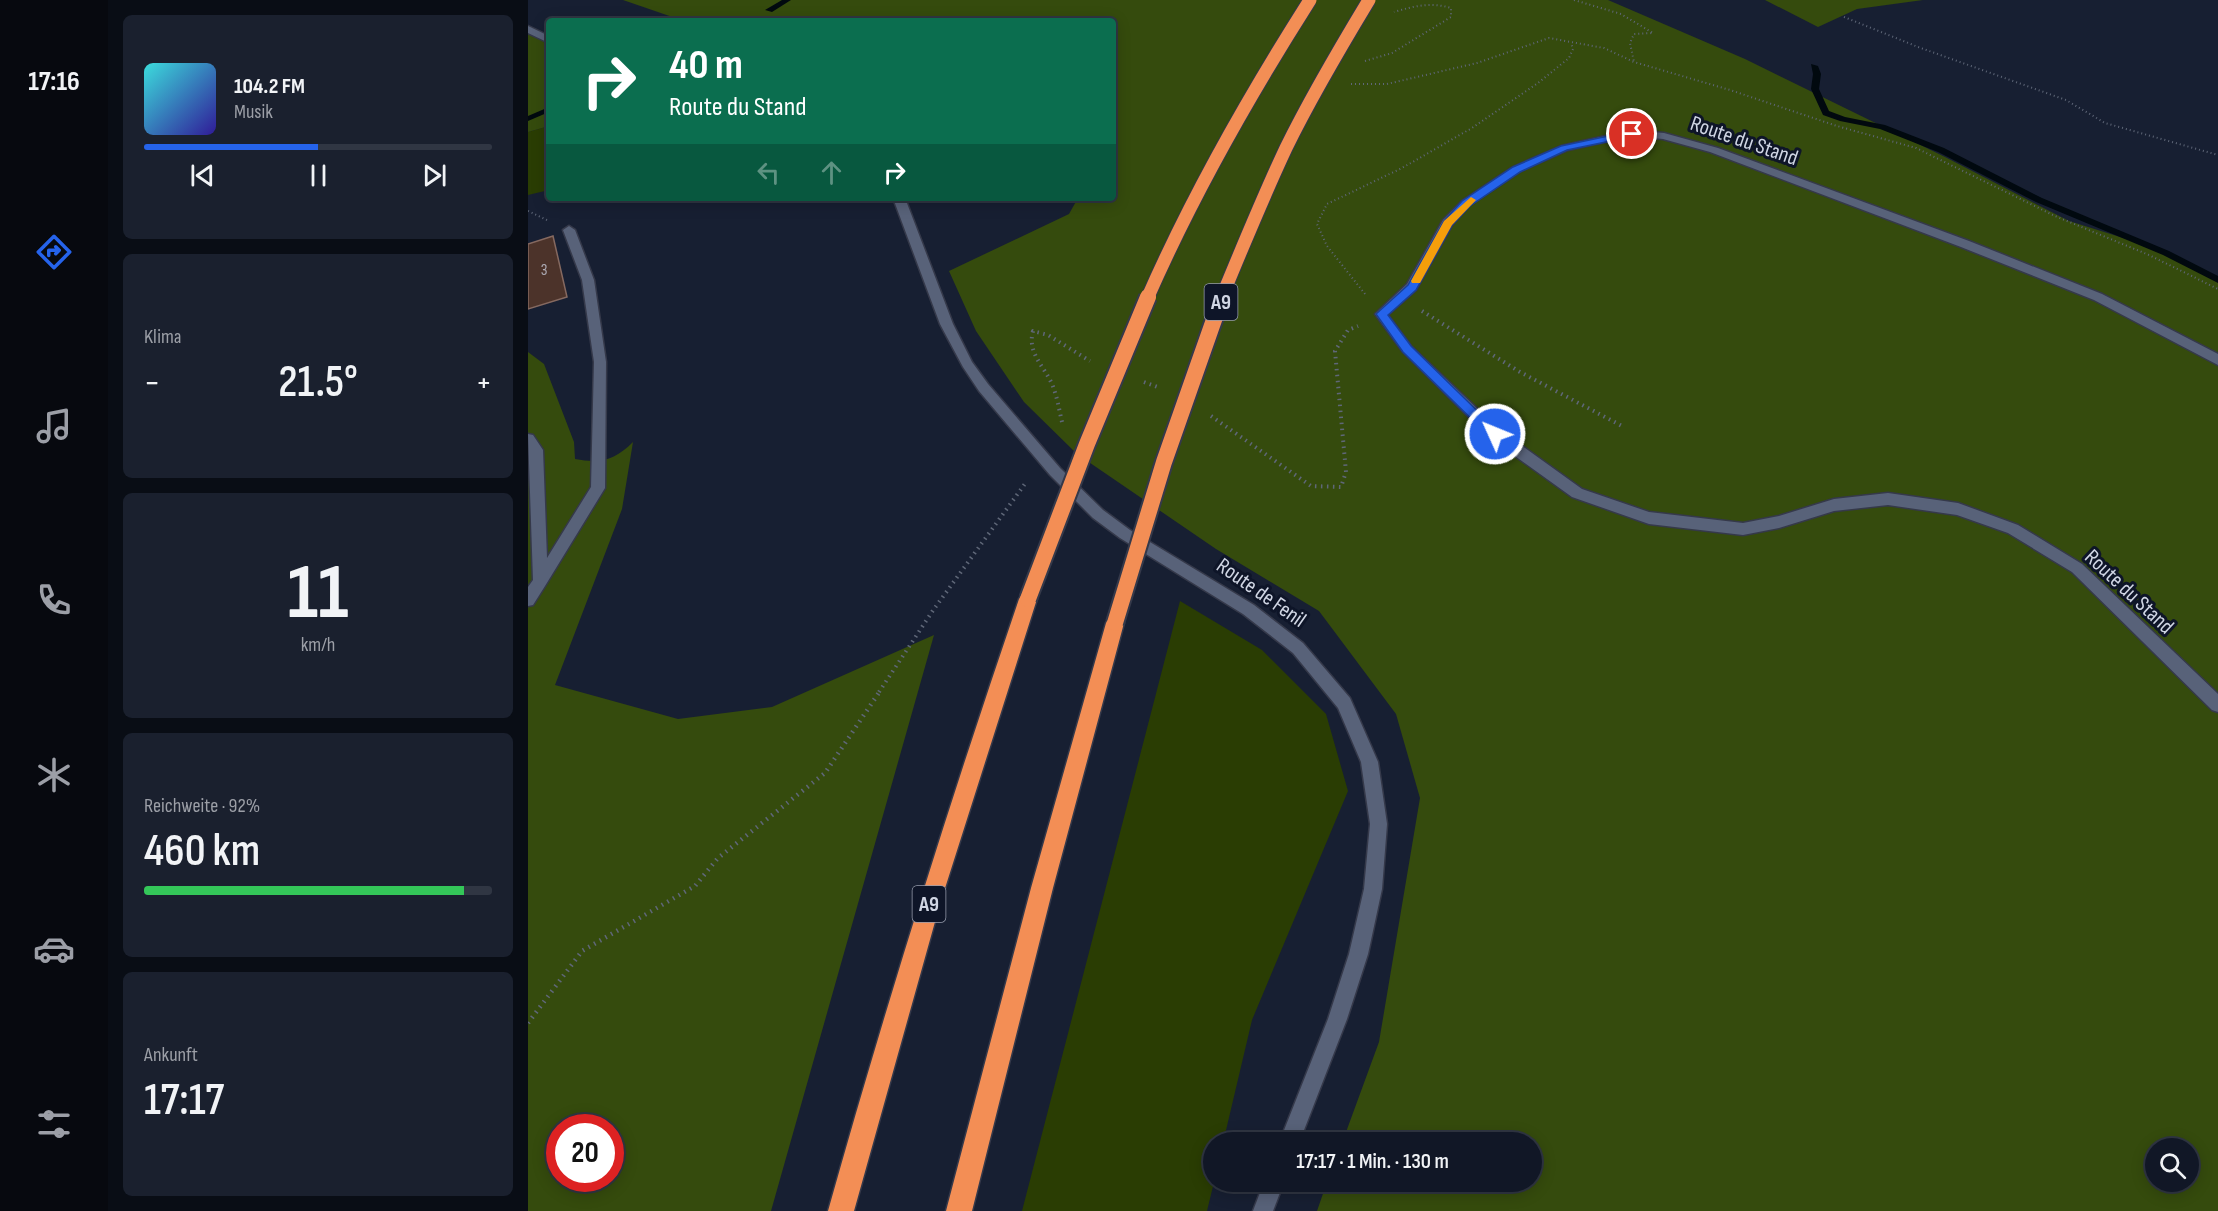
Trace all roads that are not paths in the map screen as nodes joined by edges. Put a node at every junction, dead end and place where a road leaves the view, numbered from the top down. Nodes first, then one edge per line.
1 (1310, 0) edge
2 (1370, 0) edge
3 (528, 29) edge
4 (546, 38) edge
5 (900, 201) edge
6 (569, 230) dead end
7 (2218, 360) edge
8 (528, 439) edge
9 (540, 582) junction
10 (528, 600) edge
11 (2218, 705) edge
12 (1293, 1132) edge
13 (1270, 1192) edge
14 (842, 1211) edge
15 (959, 1211) edge
16 (1263, 1211) edge

1 - 14 highway, A9, bridge
2 - 15 highway, A9, bridge
3 - 4 street
5 - 12 street, Route de Fenil
6 - 9 street
7 - 11 street, Route du Stand
8 - 9 street
9 - 10 street
13 - 16 street

